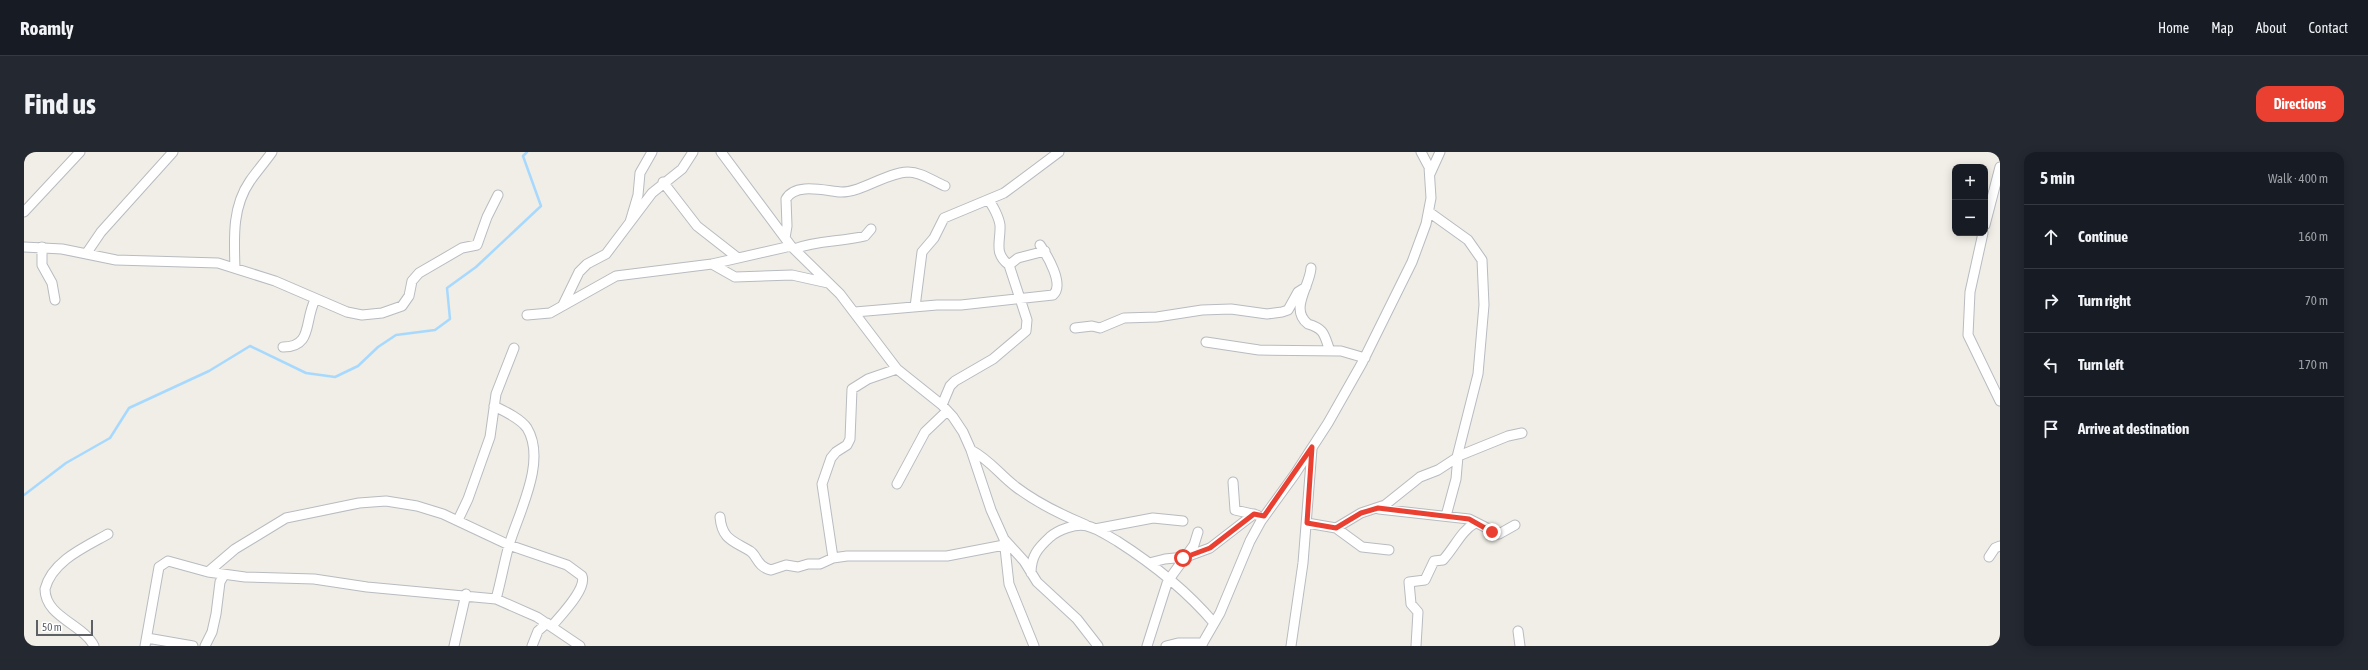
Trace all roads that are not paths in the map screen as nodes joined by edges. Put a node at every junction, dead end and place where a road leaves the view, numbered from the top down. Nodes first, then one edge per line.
1 (80, 152) edge
2 (173, 152) edge
3 (272, 152) edge
4 (652, 152) edge
5 (693, 152) edge
6 (721, 152) edge
7 (1059, 152) edge
8 (1422, 152) edge
9 (1440, 152) edge
10 (2000, 167) edge
11 (1430, 175) junction
12 (664, 182) junction
13 (945, 186) dead end
14 (498, 195) dead end
15 (988, 200) junction
16 (24, 212) edge
17 (1429, 212) junction
18 (1988, 213) edge
19 (629, 225) junction
20 (871, 229) dead end
21 (1982, 236) edge
22 (785, 238) junction
23 (42, 247) junction
24 (792, 247) junction
25 (24, 248) edge
26 (86, 254) junction
27 (738, 258) junction
28 (712, 264) junction
29 (1009, 265) junction
30 (236, 268) junction
31 (1311, 268) dead end
32 (830, 284) junction
33 (1306, 288) junction
34 (1020, 298) junction
35 (55, 300) dead end
36 (315, 300) junction
37 (563, 305) junction
38 (915, 307) junction
39 (855, 312) junction
40 (527, 315) dead end
41 (1075, 328) dead end
42 (1206, 342) dead end
43 (283, 347) dead end
44 (514, 348) dead end
45 (1330, 351) junction
46 (1365, 358) junction
47 (897, 368) junction
48 (2000, 401) edge
49 (494, 406) junction
50 (944, 408) junction
51 (1522, 432) dead end
52 (1312, 447) junction
53 (971, 450) junction
54 (1457, 457) junction
55 (1233, 482) dead end
56 (897, 484) dead end
57 (1378, 508) junction
58 (1254, 514) junction
59 (1264, 516) junction
60 (1446, 516) junction
61 (720, 517) dead end
62 (458, 520) junction
63 (1183, 521) dead end
64 (1475, 522) junction
65 (1307, 523) junction
66 (1515, 524) dead end
67 (1090, 527) junction
68 (1336, 528) junction
69 (1198, 532) dead end
70 (108, 534) dead end
71 (1004, 542) junction
72 (510, 545) junction
73 (2000, 546) edge
74 (1389, 550) dead end
75 (1184, 557) junction
76 (1989, 557) dead end
77 (834, 558) junction
78 (1149, 563) junction
79 (208, 572) junction
80 (1031, 574) junction
81 (224, 575) junction
82 (1169, 578) junction
83 (466, 594) junction
84 (496, 599) junction
85 (1214, 623) junction
86 (550, 624) junction
87 (1518, 631) dead end
88 (146, 642) edge
89 (1202, 644) edge
90 (94, 646) edge
91 (193, 646) edge
92 (205, 646) edge
93 (454, 646) edge
94 (532, 646) edge
95 (580, 646) edge
96 (1034, 646) edge
97 (1098, 646) edge
98 (1147, 646) edge
99 (1166, 646) edge
100 (1292, 646) edge
101 (1416, 646) edge
102 (1520, 646) edge

1 - 16 street
2 - 26 street
3 - 30 street
4 - 19 street
5 - 12 street
6 - 22 street
7 - 15 street
8 - 11 street
9 - 11 street
10 - 18 street
11 - 17 street
12 - 19 street
12 - 27 street
13 - 22 street
14 - 36 street
15 - 29 street
15 - 38 street
17 - 46 street
17 - 54 street
19 - 37 street
20 - 24 street
21 - 48 street
22 - 24 street
23 - 25 street
23 - 26 street
23 - 35 street
24 - 27 street
24 - 32 street
26 - 30 street
27 - 28 street
28 - 32 street
28 - 37 street
29 - 34 street
29 - 34 street
30 - 36 street
31 - 33 street
32 - 39 street
33 - 41 street
33 - 45 street
34 - 38 street
34 - 50 street
36 - 43 street
37 - 40 street
38 - 39 street
39 - 47 street
42 - 45 street
44 - 49 street
45 - 46 street
46 - 52 street
47 - 50 street
47 - 77 street
49 - 62 street
49 - 72 street
50 - 53 street
50 - 56 street
51 - 54 street
52 - 59 street
52 - 65 street
53 - 67 street
53 - 71 street
54 - 57 street
54 - 60 street
55 - 58 street
57 - 60 street
57 - 68 street
58 - 59 street
58 - 75 street
59 - 85 street
60 - 64 street
61 - 77 street
62 - 72 street
62 - 79 street
63 - 67 street
64 - 66 street
64 - 101 street
65 - 68 street
65 - 100 street
67 - 78 street
67 - 80 street
68 - 74 street
69 - 75 street
70 - 90 street
71 - 77 street
71 - 80 street
71 - 96 street
72 - 84 street
72 - 86 street
73 - 76 street
75 - 78 street
75 - 82 street
78 - 82 street
79 - 81 street
79 - 88 street
80 - 97 street
81 - 83 street
81 - 92 street
82 - 85 street
82 - 98 street
83 - 84 street
83 - 93 street
84 - 86 street
85 - 89 street
86 - 94 street
86 - 95 street
87 - 102 street
88 - 91 street
89 - 99 street

